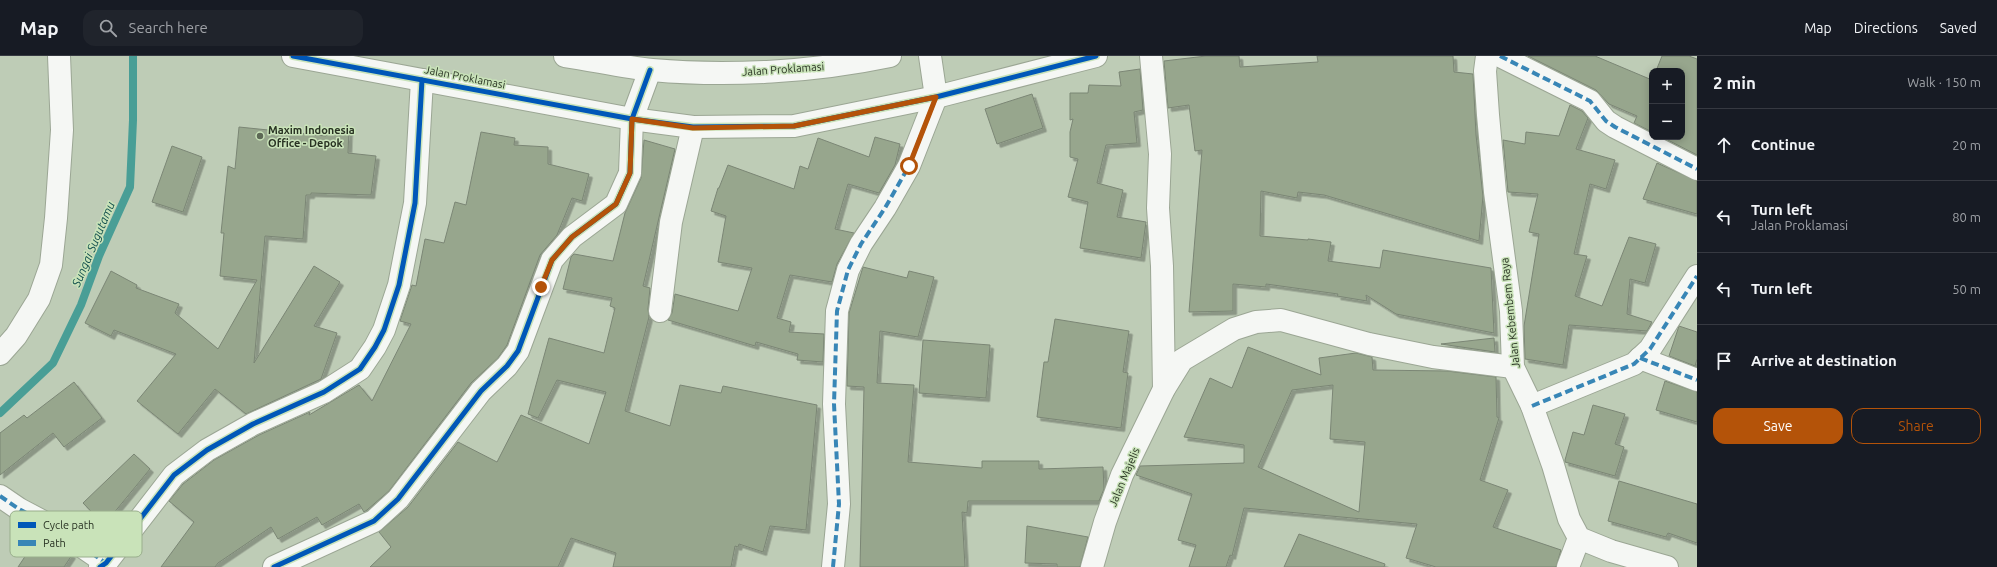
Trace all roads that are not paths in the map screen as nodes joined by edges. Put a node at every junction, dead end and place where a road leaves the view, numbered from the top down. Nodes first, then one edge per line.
1 (59, 56) edge
2 (293, 56) edge
3 (565, 56) edge
4 (890, 56) edge
5 (930, 56) edge
6 (1096, 56) edge
7 (1151, 56) edge
8 (1487, 56) edge
9 (1500, 56) edge
10 (650, 70) junction
11 (422, 80) junction
12 (936, 97) junction
13 (632, 119) junction
14 (693, 128) junction
15 (1697, 169) edge
16 (1697, 276) edge
17 (660, 311) dead end
18 (0, 354) edge
19 (1640, 358) junction
20 (1513, 367) junction
21 (1697, 380) edge
22 (1164, 389) junction
23 (1532, 406) junction
24 (0, 496) edge
25 (23, 511) edge
26 (142, 516) edge
27 (1579, 538) junction
28 (93, 557) edge
29 (109, 557) edge
30 (103, 565) edge
31 (274, 567) edge
32 (833, 567) edge
33 (1092, 567) edge
34 (1568, 567) edge
35 (1667, 567) edge

1 - 18 street
2 - 11 street, Jalan Proklamasi
3 - 10 street, Jalan Proklamasi
4 - 10 street, Jalan Proklamasi
5 - 12 street
6 - 12 street, Jalan Proklamasi
7 - 22 street
8 - 20 street, Jalan Kebembem Raya
9 - 15 street
10 - 13 street
11 - 13 street, Jalan Proklamasi
11 - 26 street
12 - 14 street, Jalan Proklamasi
12 - 32 street
13 - 14 street, Jalan Proklamasi
13 - 31 street
14 - 17 street
16 - 19 street
19 - 21 street
19 - 23 street
20 - 22 street, Jalan Majelis
20 - 23 street, Jalan Kebembem Raya
22 - 33 street, Jalan Majelis
23 - 27 street, Jalan Kebembem Raya
24 - 25 street
27 - 34 street
27 - 35 street
28 - 30 street
29 - 30 street

